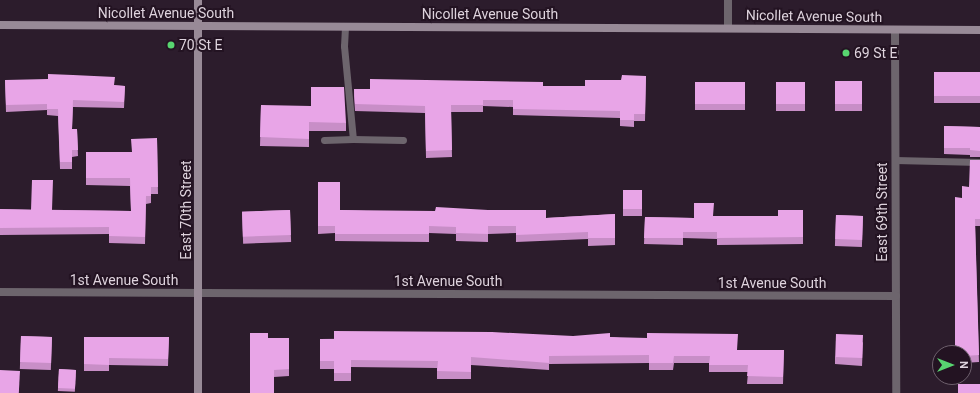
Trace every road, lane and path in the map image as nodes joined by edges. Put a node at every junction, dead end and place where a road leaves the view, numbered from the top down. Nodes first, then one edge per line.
1 (198, 0) edge
2 (728, 0) edge
3 (0, 25) edge
4 (199, 26) junction
5 (345, 27) junction
6 (728, 28) junction
7 (895, 30) junction
8 (980, 30) edge
9 (353, 139) junction
10 (324, 140) dead end
11 (403, 140) dead end
12 (895, 160) junction
13 (980, 162) edge
14 (0, 292) edge
15 (199, 293) junction
16 (896, 296) junction
17 (198, 393) edge
18 (896, 393) edge

1 - 4 main road, East 70th Street
2 - 6 street
3 - 4 main road, Nicollet Avenue South
4 - 5 main road, Nicollet Avenue South
4 - 15 main road, East 70th Street
5 - 6 main road, Nicollet Avenue South
5 - 9 lane
6 - 7 main road, Nicollet Avenue South
7 - 8 main road, Nicollet Avenue South
7 - 12 street, East 69th Street
9 - 10 lane
9 - 11 lane
12 - 13 lane
12 - 16 street, East 69th Street
14 - 15 street, 1st Avenue South
15 - 16 street, 1st Avenue South
15 - 17 main road, East 70th Street
16 - 18 street, East 69th Street

